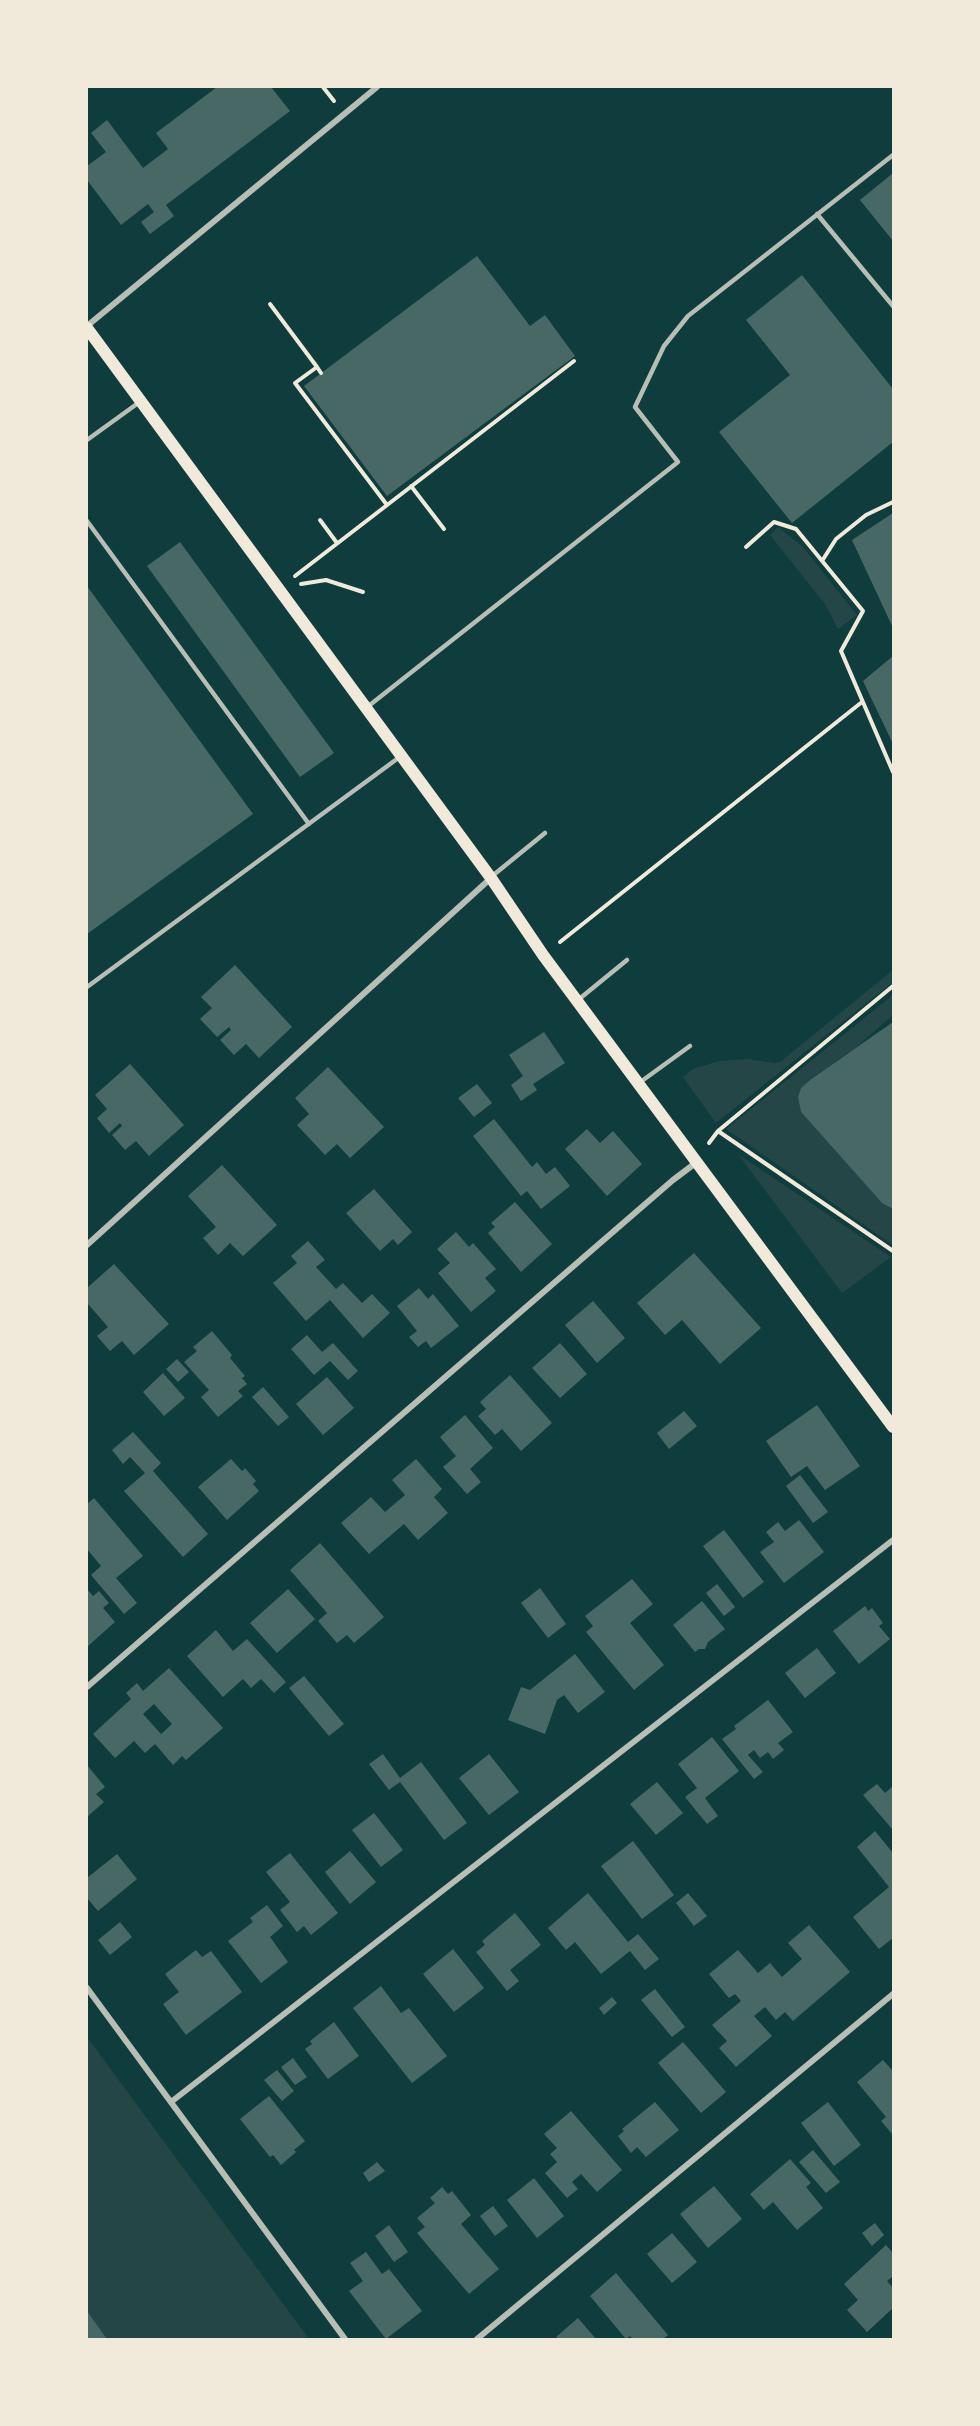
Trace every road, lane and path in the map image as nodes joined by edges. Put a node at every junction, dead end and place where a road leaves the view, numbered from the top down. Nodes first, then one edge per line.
1 (323, 87) edge
2 (377, 87) edge
3 (327, 92) dead end
4 (893, 155) edge
5 (817, 214) junction
6 (270, 304) dead end
7 (893, 306) edge
8 (87, 327) edge
9 (574, 361) dead end
10 (317, 367) junction
11 (321, 373) dead end
12 (141, 401) junction
13 (87, 440) edge
14 (411, 486) junction
15 (893, 502) edge
16 (387, 505) junction
17 (320, 520) dead end
18 (87, 521) edge
19 (444, 529) dead end
20 (337, 543) junction
21 (746, 547) dead end
22 (822, 561) junction
23 (278, 588) junction
24 (363, 592) dead end
25 (862, 702) junction
26 (366, 708) junction
27 (401, 756) junction
28 (893, 772) edge
29 (309, 824) junction
30 (545, 833) dead end
31 (491, 878) junction
32 (543, 956) junction
33 (627, 960) dead end
34 (87, 987) edge
35 (893, 987) edge
36 (577, 1001) junction
37 (690, 1046) dead end
38 (639, 1083) junction
39 (718, 1131) junction
40 (697, 1162) junction
41 (87, 1245) edge
42 (893, 1251) edge
43 (893, 1427) edge
44 (893, 1540) edge
45 (87, 1687) edge
46 (87, 1988) edge
47 (893, 1994) edge
48 (171, 2102) junction
49 (345, 2339) edge
50 (477, 2339) edge

1 - 3 path
2 - 8 street
4 - 5 lane
5 - 7 lane
5 - 26 lane
6 - 10 path
8 - 12 main road
9 - 14 path
10 - 11 path
10 - 16 path
12 - 13 lane
12 - 23 main road
14 - 16 path
14 - 19 path
15 - 22 path
16 - 20 path
17 - 20 path
18 - 29 lane
20 - 23 path
21 - 22 path
22 - 25 path
23 - 24 path
23 - 26 main road
25 - 28 path
25 - 32 path
26 - 27 main road
27 - 29 lane
27 - 31 main road
29 - 34 lane
30 - 31 lane
31 - 32 main road
31 - 41 street
32 - 36 main road
33 - 36 lane
35 - 39 path
36 - 38 main road
37 - 38 lane
38 - 40 main road
39 - 40 path
39 - 42 path
40 - 43 main road
40 - 45 street
44 - 48 street
46 - 48 street
47 - 50 street
48 - 49 street

